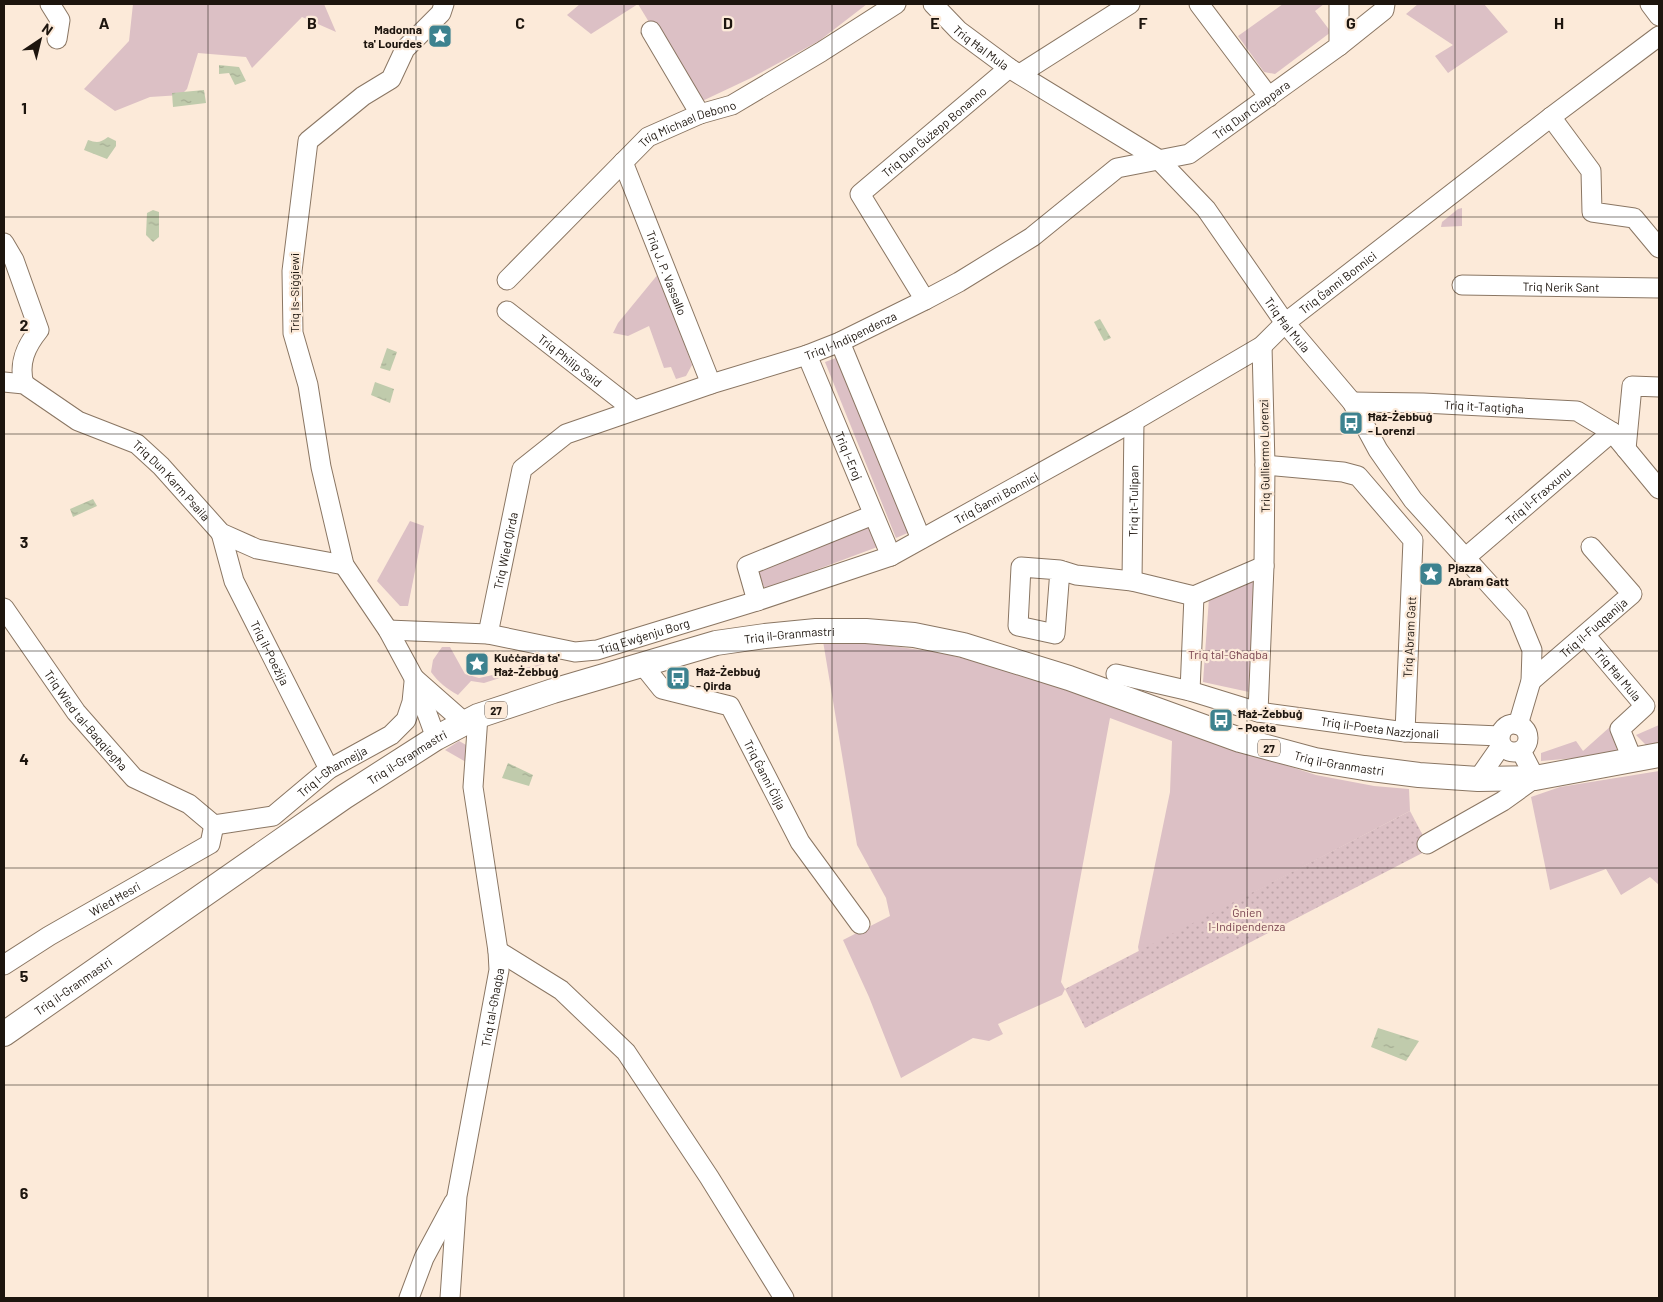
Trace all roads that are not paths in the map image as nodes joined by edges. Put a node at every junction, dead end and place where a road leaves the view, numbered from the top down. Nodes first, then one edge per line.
1 (50, 4) edge
2 (444, 4) edge
3 (896, 4) edge
4 (933, 4) edge
5 (1130, 4) edge
6 (1199, 4) edge
7 (1339, 4) edge
8 (1385, 4) edge
9 (1650, 4) edge
10 (1659, 16) edge
11 (651, 31) dead end
12 (1659, 36) edge
13 (57, 39) dead end
14 (1339, 46) junction
15 (1014, 71) junction
16 (1270, 97) junction
17 (700, 114) junction
18 (1551, 117) junction
19 (1158, 159) junction
20 (623, 162) junction
21 (4, 243) edge
22 (1659, 248) edge
23 (507, 280) dead end
24 (1462, 285) dead end
25 (1659, 288) edge
26 (925, 300) junction
27 (507, 311) dead end
28 (1285, 323) junction
29 (840, 342) junction
30 (1262, 346) junction
31 (807, 355) junction
32 (4, 382) edge
33 (24, 384) junction
34 (711, 384) junction
35 (1659, 387) edge
36 (1352, 402) junction
37 (634, 410) junction
38 (1134, 421) junction
39 (1612, 432) junction
40 (1626, 449) junction
41 (1265, 465) junction
42 (522, 469) joint
43 (1659, 489) edge
44 (874, 515) junction
45 (221, 533) junction
46 (921, 539) junction
47 (1590, 547) dead end
48 (891, 556) junction
49 (1465, 558) junction
50 (344, 564) junction
51 (1264, 566) junction
52 (1068, 573) dead end
53 (1132, 581) junction
54 (1194, 596) junction
55 (757, 601) junction
56 (4, 608) edge
57 (388, 630) junction
58 (488, 634) junction
59 (1585, 635) junction
60 (642, 664) junction
61 (1116, 674) dead end
62 (414, 678) junction
63 (1531, 681) junction
64 (1190, 691) junction
65 (1258, 712) junction
66 (471, 719) junction
67 (1518, 725) junction
68 (1405, 732) junction
69 (436, 738) junction
70 (1500, 741) junction
71 (1521, 751) junction
72 (1659, 755) edge
73 (1633, 760) junction
74 (329, 769) junction
75 (1534, 778) junction
76 (1478, 779) junction
77 (214, 825) junction
78 (1427, 844) dead end
79 (860, 924) dead end
80 (498, 951) junction
81 (4, 965) edge
82 (4, 1034) edge
83 (457, 1196) junction
84 (409, 1298) edge
85 (450, 1298) edge
86 (784, 1298) edge

1 - 13 street
2 - 50 street, Triq Is-Siġġiewi
3 - 17 street, Triq Michael Debono
4 - 15 street, Triq Ħal Mula
5 - 15 street, Triq Dun Ġużepp Bonanno
6 - 16 street
7 - 14 street
8 - 14 street, Triq Dun Ciappara
9 - 10 street
11 - 17 street
12 - 18 street, Triq Ġanni Bonnici
14 - 16 street, Triq Dun Ciappara
15 - 19 street, Triq Ħal Mula
15 - 26 street, Triq Dun Ġużepp Bonanno
16 - 19 street, Triq Dun Ciappara
17 - 20 street, Triq Michael Debono
18 - 22 street
18 - 28 street, Triq Ġanni Bonnici
19 - 26 street, Triq l-Indipendenza
19 - 28 street, Triq Ħal Mula
20 - 23 street, Triq Michael Debono
20 - 34 street, Triq J. P. Vassallo
21 - 33 street
24 - 25 street, Triq Nerik Sant
26 - 29 street, Triq l-Indipendenza
27 - 37 street, Triq Philip Said
28 - 30 street, Triq Ġanni Bonnici
28 - 36 street, Triq Ħal Mula
29 - 31 street, Triq l-Indipendenza
29 - 46 street
30 - 38 street, Triq Ġanni Bonnici
30 - 41 street, Triq Gulliermo Lorenzi
31 - 34 street, Triq l-Indipendenza
31 - 44 street, Triq l-Eroj
32 - 33 street, Triq Dun Karm Psaila
33 - 45 street, Triq Dun Karm Psaila
34 - 37 street, Triq l-Indipendenza
35 - 40 street
36 - 39 street, Triq it-Taqtigħa
36 - 49 street, Triq Ħal Mula
37 - 42 street, Triq l-Indipendenza
38 - 46 street, Triq Ġanni Bonnici
38 - 53 street, Triq it-Tulipan
39 - 40 street, Triq it-Taqtigħa
39 - 49 street, Triq il-Fraxxunu
40 - 43 street, Triq it-Taqtigħa
41 - 51 street, Triq Gulliermo Lorenzi
41 - 68 street, Triq Abram Gatt
42 - 58 street, Triq Wied Qirda
44 - 48 street, Triq l-Eroj
44 - 55 street
45 - 50 street, Triq Dun Karm Psaila
45 - 74 street, Triq il-Poeżija
46 - 48 street, Triq Ġanni Bonnici
47 - 59 street, Triq il-Fuqqanija
48 - 55 street, Triq Ewġenju Borg
49 - 63 street, Triq Ħal Mula
50 - 57 street, Triq Is-Siġġiewi
51 - 54 street
51 - 65 street, Triq Gulliermo Lorenzi
52 - 53 street
53 - 54 street
54 - 64 street
55 - 58 street, Triq Ewġenju Borg
56 - 77 street, Triq Wied tal-Baqqiegħa
57 - 58 street, Triq Ewġenju Borg
57 - 62 street, Triq Is-Siġġiewi
59 - 63 street, Triq il-Fuqqanija
59 - 73 street, Triq Ħal Mula
60 - 66 main road, Triq il-Granmastri / 27
60 - 76 main road, Triq il-Granmastri / 27
60 - 79 street, Triq Ġanni Ċilja
61 - 64 street, Triq il-Poeta Nazzjonali
62 - 66 street, Triq Is-Siġġiewi
62 - 69 street, Triq Is-Siġġiewi
62 - 74 street, Triq l-Għannejja
63 - 67 street, Triq Ħal Mula
64 - 65 street, Triq il-Poeta Nazzjonali
65 - 68 street, Triq il-Poeta Nazzjonali
66 - 69 main road, Triq il-Granmastri / 27
66 - 80 street, Triq tal-Għaqba
67 - 70 street
67 - 71 street
68 - 70 street, Triq il-Poeta Nazzjonali
69 - 82 main road, Triq il-Granmastri / 27
70 - 71 street
70 - 76 street
71 - 75 street
72 - 73 main road, Triq il-Granmastri / 27
73 - 75 main road, Triq il-Granmastri / 27
74 - 77 street, Triq l-Għannejja
75 - 76 main road, Triq il-Granmastri / 27
75 - 78 street
77 - 81 street, Wied Ħesri
80 - 83 street, Triq tal-Għaqba
80 - 86 street
83 - 84 street
83 - 85 street, Triq tal-Għaqba

